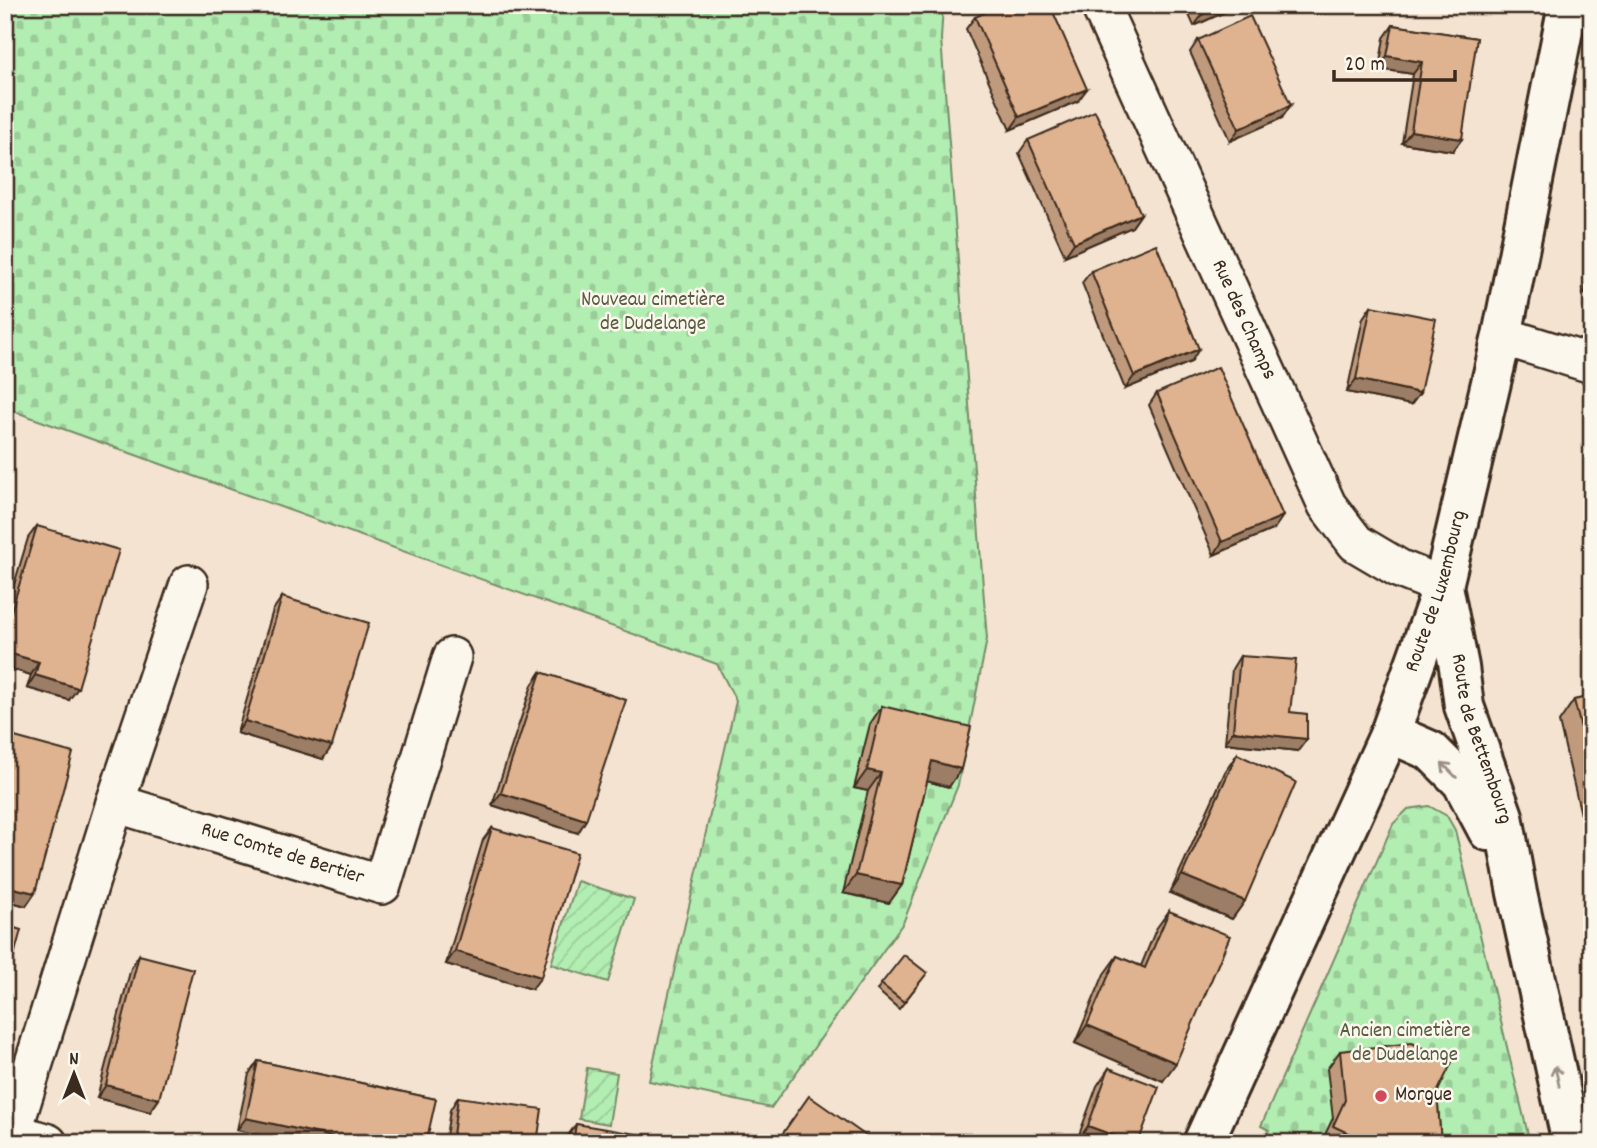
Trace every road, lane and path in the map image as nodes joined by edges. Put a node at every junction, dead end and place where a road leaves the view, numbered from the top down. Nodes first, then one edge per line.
1 (1100, 5) edge
2 (1568, 5) edge
3 (1502, 336) junction
4 (1592, 364) edge
5 (190, 584) dead end
6 (1443, 586) junction
7 (452, 657) dead end
8 (1390, 733) junction
9 (115, 803) junction
10 (1517, 893) junction
11 (9, 1135) edge
12 (48, 1143) edge
13 (1203, 1143) edge
14 (1572, 1143) edge

1 - 6 street, Rue des Champs
2 - 3 main road, Route de Luxembourg
3 - 4 street
3 - 6 main road, Route de Luxembourg
5 - 9 street
6 - 8 main road, Route de Luxembourg
6 - 10 main road, Route de Bettembourg
7 - 9 street, Rue Comte de Bertier
10 -> 8 main road, Route de Bettembourg
8 - 13 main road, Route de Luxembourg
9 - 11 street
14 -> 10 main road, Route de Bettembourg
11 - 12 street

